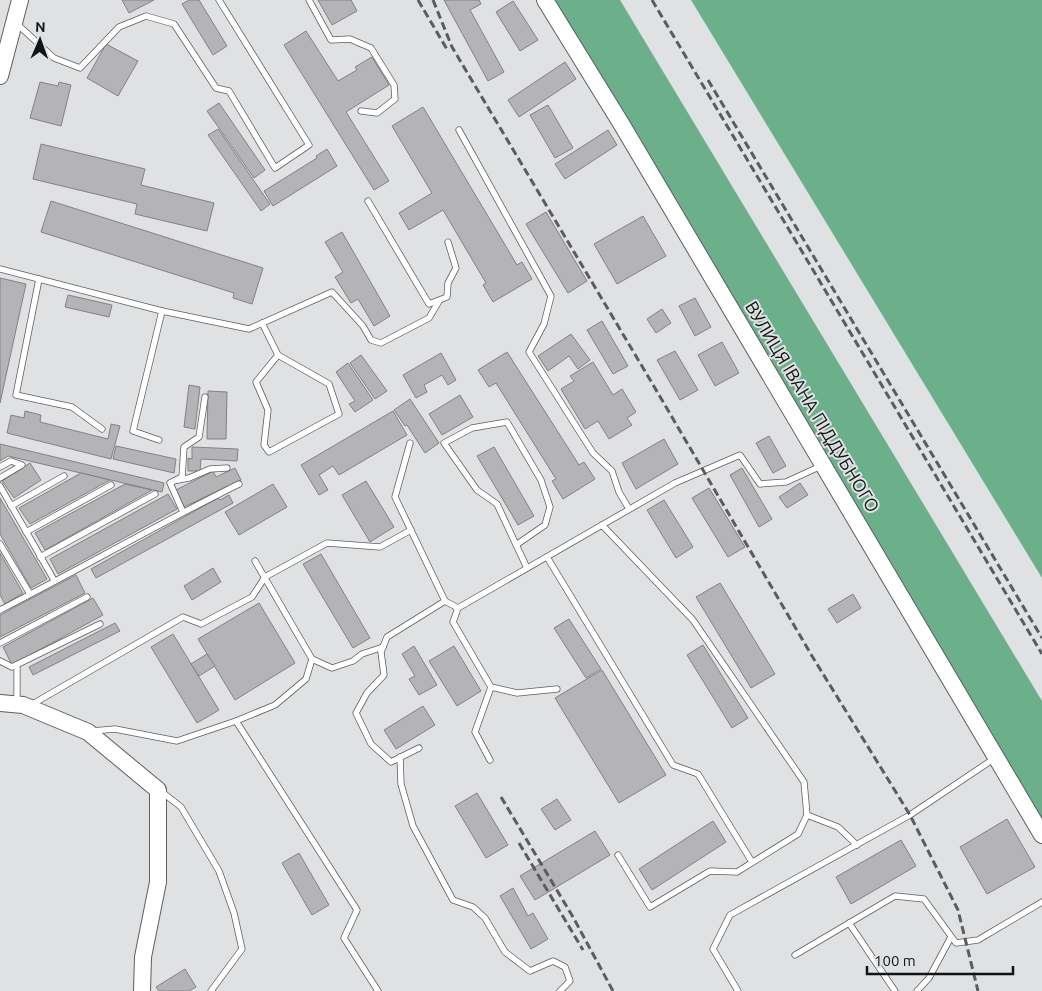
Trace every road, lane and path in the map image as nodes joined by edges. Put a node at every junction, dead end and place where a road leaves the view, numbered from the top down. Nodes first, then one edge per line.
1 (20, 0) edge
2 (219, 0) edge
3 (309, 0) edge
4 (545, 0) edge
5 (14, 21) junction
6 (0, 76) edge
7 (361, 111) dead end
8 (459, 130) dead end
9 (368, 201) dead end
10 (448, 242) dead end
11 (0, 269) edge
12 (39, 280) junction
13 (439, 301) junction
14 (162, 311) junction
15 (262, 323) junction
16 (278, 355) junction
17 (205, 397) dead end
18 (102, 430) dead end
19 (159, 440) dead end
20 (410, 443) dead end
21 (822, 465) junction
22 (0, 467) edge
23 (227, 468) dead end
24 (64, 476) dead end
25 (0, 478) edge
26 (174, 481) junction
27 (239, 484) dead end
28 (111, 485) dead end
29 (0, 486) edge
30 (155, 494) dead end
31 (11, 506) junction
32 (629, 509) junction
33 (183, 512) junction
34 (602, 524) junction
35 (411, 530) junction
36 (26, 532) junction
37 (0, 544) edge
38 (516, 545) junction
39 (40, 557) junction
40 (547, 557) junction
41 (255, 561) dead end
42 (527, 568) junction
43 (265, 578) junction
44 (54, 580) junction
45 (30, 594) junction
46 (88, 597) dead end
47 (445, 601) junction
48 (1, 608) edge
49 (458, 608) junction
50 (100, 624) dead end
51 (0, 643) edge
52 (383, 647) junction
53 (312, 659) junction
54 (0, 660) edge
55 (17, 665) junction
56 (491, 687) junction
57 (557, 689) dead end
58 (0, 703) edge
59 (23, 706) junction
60 (236, 722) junction
61 (88, 732) junction
62 (419, 748) dead end
63 (400, 758) junction
64 (995, 758) junction
65 (490, 760) dead end
66 (158, 790) junction
67 (807, 815) junction
68 (1042, 835) edge
69 (857, 845) junction
70 (618, 855) dead end
71 (752, 862) junction
72 (1042, 902) edge
73 (849, 923) junction
74 (951, 937) junction
75 (795, 954) dead end
76 (142, 991) edge
77 (211, 991) edge
78 (378, 991) edge
79 (560, 991) edge
80 (738, 991) edge
81 (895, 991) edge
82 (917, 991) edge

1 - 5 street
2 - 5 lane
3 - 7 lane
4 - 21 street, ВУЛИЦЯ ІВАНА ПІДДУБНОГО
5 - 6 street
8 - 32 lane
9 - 13 lane
10 - 13 lane
11 - 12 lane
12 - 14 lane
12 - 18 lane
13 - 15 lane
14 - 15 lane
14 - 19 lane
15 - 16 lane
16 - 16 lane
17 - 26 lane
20 - 35 lane
21 - 32 lane
21 - 64 street, ВУЛИЦЯ ІВАНА ПІДДУБНОГО
22 - 25 lane
23 - 26 lane
24 - 31 lane
26 - 33 lane
27 - 33 lane
28 - 36 lane
29 - 31 lane
30 - 39 lane
31 - 36 lane
32 - 34 lane
33 - 44 lane
34 - 40 lane
34 - 67 lane
35 - 43 lane
35 - 47 lane
36 - 39 lane
37 - 45 lane
38 - 38 lane
38 - 42 lane
39 - 44 lane
40 - 42 lane
40 - 71 lane
41 - 43 lane
42 - 49 lane
43 - 53 lane
43 - 59 lane
44 - 45 lane
45 - 48 lane
46 - 51 lane
47 - 49 lane
47 - 52 lane
49 - 56 lane
50 - 55 lane
52 - 53 lane
52 - 63 lane
53 - 60 lane
54 - 55 lane
55 - 59 lane
56 - 57 lane
56 - 65 lane
58 - 59 street
59 - 61 street
60 - 61 lane
60 - 78 lane
61 - 66 street
62 - 63 lane
63 - 79 lane
64 - 68 street, ВУЛИЦЯ ІВАНА ПІДДУБНОГО
64 - 69 lane
66 - 76 street
66 - 77 lane
67 - 69 lane
67 - 71 lane
69 - 80 lane
70 - 71 lane
72 - 74 lane
73 - 74 lane
73 - 75 lane
73 - 81 lane
74 - 82 lane

